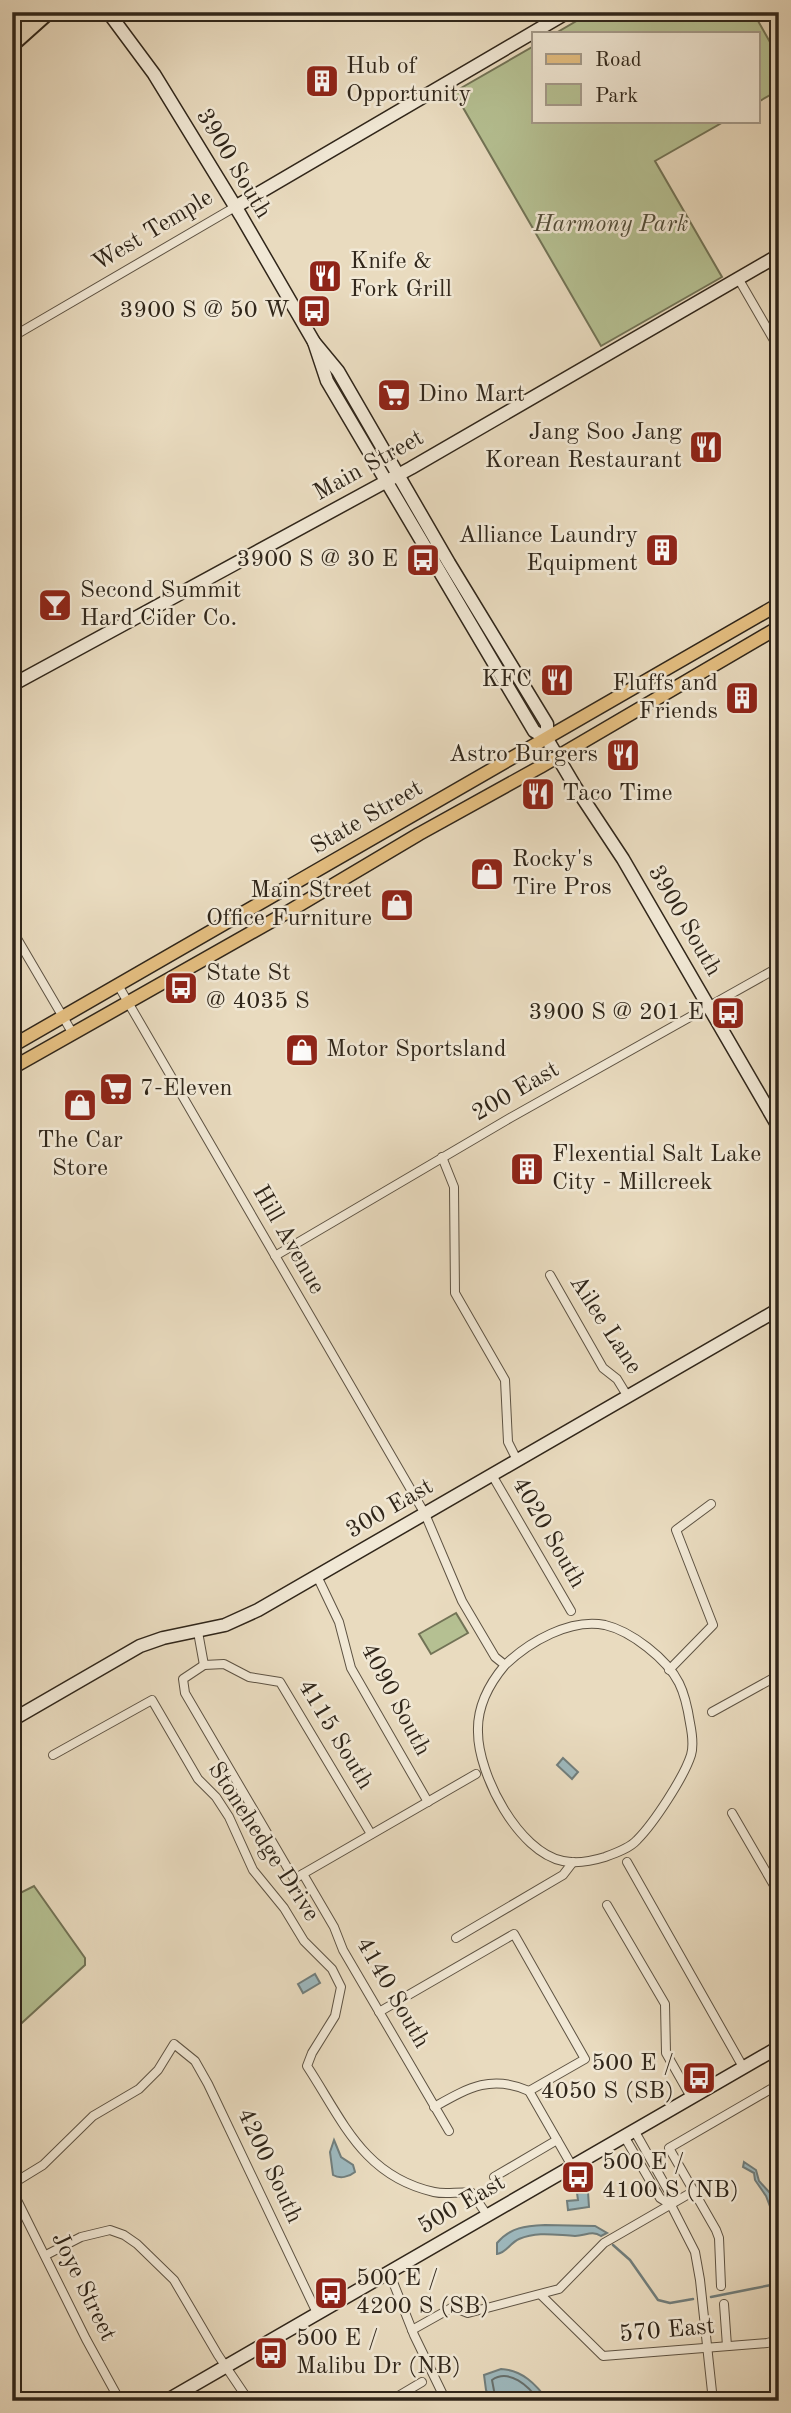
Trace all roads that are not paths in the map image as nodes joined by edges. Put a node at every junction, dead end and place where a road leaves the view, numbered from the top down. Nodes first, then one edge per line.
1 (108, 12) edge
2 (568, 12) edge
3 (545, 18) edge
4 (235, 207) junction
5 (779, 255) edge
6 (738, 278) junction
7 (12, 337) edge
8 (314, 342) junction
9 (779, 349) edge
10 (398, 474) junction
11 (385, 481) junction
12 (779, 604) edge
13 (777, 631) edge
14 (12, 685) edge
15 (547, 739) junction
16 (557, 757) junction
17 (12, 930) edge
18 (779, 967) edge
19 (118, 985) junction
20 (128, 1002) junction
21 (708, 1006) junction
22 (63, 1017) junction
23 (73, 1034) junction
24 (12, 1046) edge
25 (12, 1069) edge
26 (779, 1128) edge
27 (442, 1157) junction
28 (275, 1256) junction
29 (550, 1275) dead end
30 (779, 1309) edge
31 (628, 1396) junction
32 (517, 1460) junction
33 (492, 1475) junction
34 (711, 1504) dead end
35 (425, 1514) junction
36 (317, 1576) junction
37 (570, 1611) dead end
38 (198, 1632) junction
39 (204, 1665) junction
40 (505, 1665) junction
41 (669, 1670) junction
42 (779, 1675) edge
43 (712, 1712) dead end
44 (12, 1720) edge
45 (53, 1755) dead end
46 (476, 1774) dead end
47 (428, 1802) junction
48 (732, 1813) dead end
49 (371, 1834) junction
50 (573, 1862) junction
51 (627, 1862) dead end
52 (303, 1874) junction
53 (779, 1894) edge
54 (607, 1905) dead end
55 (456, 1938) dead end
56 (379, 2012) junction
57 (779, 2046) edge
58 (743, 2067) junction
59 (777, 2088) edge
60 (529, 2091) junction
61 (691, 2097) junction
62 (434, 2107) junction
63 (449, 2131) dead end
64 (629, 2133) junction
65 (557, 2140) junction
66 (572, 2166) junction
67 (494, 2177) dead end
68 (12, 2184) edge
69 (12, 2190) edge
70 (694, 2191) junction
71 (671, 2205) junction
72 (487, 2215) junction
73 (46, 2255) junction
74 (389, 2272) junction
75 (721, 2286) dead end
76 (541, 2295) junction
77 (724, 2304) dead end
78 (317, 2313) junction
79 (412, 2330) junction
80 (779, 2340) edge
81 (727, 2346) junction
82 (706, 2348) junction
83 (226, 2366) junction
84 (422, 2382) dead end
85 (120, 2401) edge
86 (166, 2401) edge
87 (250, 2401) edge
88 (390, 2401) edge
89 (446, 2401) edge
90 (713, 2401) edge

1 - 4 street, 3900 South
2 - 3 street, West Temple
3 - 4 street, West Temple
4 - 7 street, West Temple
4 - 8 street, 3900 South
5 - 6 street, Main Street
6 - 9 street
6 - 10 street, Main Street
8 - 10 street, 3900 South
8 - 11 street, 3900 South
10 - 11 street, Main Street
10 - 15 street, 3900 South
11 - 14 street, Main Street
11 - 15 street, 3900 South
12 - 15 main road, State Street
13 - 16 main road, State Street
15 - 16 street, 3900 South
15 - 19 main road, State Street
16 - 20 main road, State Street
16 - 21 street, 3900 South
17 - 22 street
18 - 21 street, 200 East
19 - 20 street, Hill Avenue
19 - 22 main road, State Street
20 - 23 main road, State Street
20 - 28 street, Hill Avenue
21 - 26 street, 3900 South
21 - 27 street, 200 East
22 - 23 street
22 - 24 main road, State Street
23 - 25 main road, State Street
27 - 28 street, 200 East
27 - 32 street
28 - 35 street, Hill Avenue
29 - 31 street, Ailee Lane
30 - 31 street, 300 East
31 - 32 street, 300 East
32 - 33 street, 300 East
33 - 35 street, 300 East
33 - 37 street, 4020 South
34 - 41 street
35 - 36 street, 300 East
35 - 40 street, Hill Avenue
36 - 38 street, 300 East
36 - 47 street, 4090 South
38 - 39 street
38 - 44 street, 300 East
39 - 49 street, 4115 South
39 - 52 street
40 - 41 street
40 - 50 street
41 - 50 street
42 - 43 street
45 - 72 street, Stonehedge Drive
46 - 47 street
47 - 49 street
48 - 53 street
49 - 52 street
50 - 55 street
51 - 58 street
52 - 56 street, 4140 South
54 - 61 street
56 - 60 street
56 - 62 street, 4140 South
57 - 58 street, 500 East
58 - 61 street, 500 East
59 - 70 street
60 - 62 street
60 - 65 street
61 - 64 street, 500 East
62 - 63 street, 4140 South
64 - 66 street, 500 East
64 - 71 street
65 - 66 street
65 - 67 street
66 - 72 street, 500 East
68 - 78 street, 4200 South
69 - 73 street, Joye Street
70 - 71 street
70 - 75 street
71 - 76 street
71 - 82 street
72 - 74 street, 500 East
73 - 83 street
73 - 85 street, Joye Street
74 - 78 street, 500 East
74 - 79 street
76 - 79 street
76 - 82 street, 570 East
77 - 81 street
78 - 83 street, 500 East
79 - 89 street
80 - 81 street, 570 East
81 - 82 street, 570 East
82 - 90 street
83 - 86 street, 500 East
83 - 87 street
84 - 88 street

